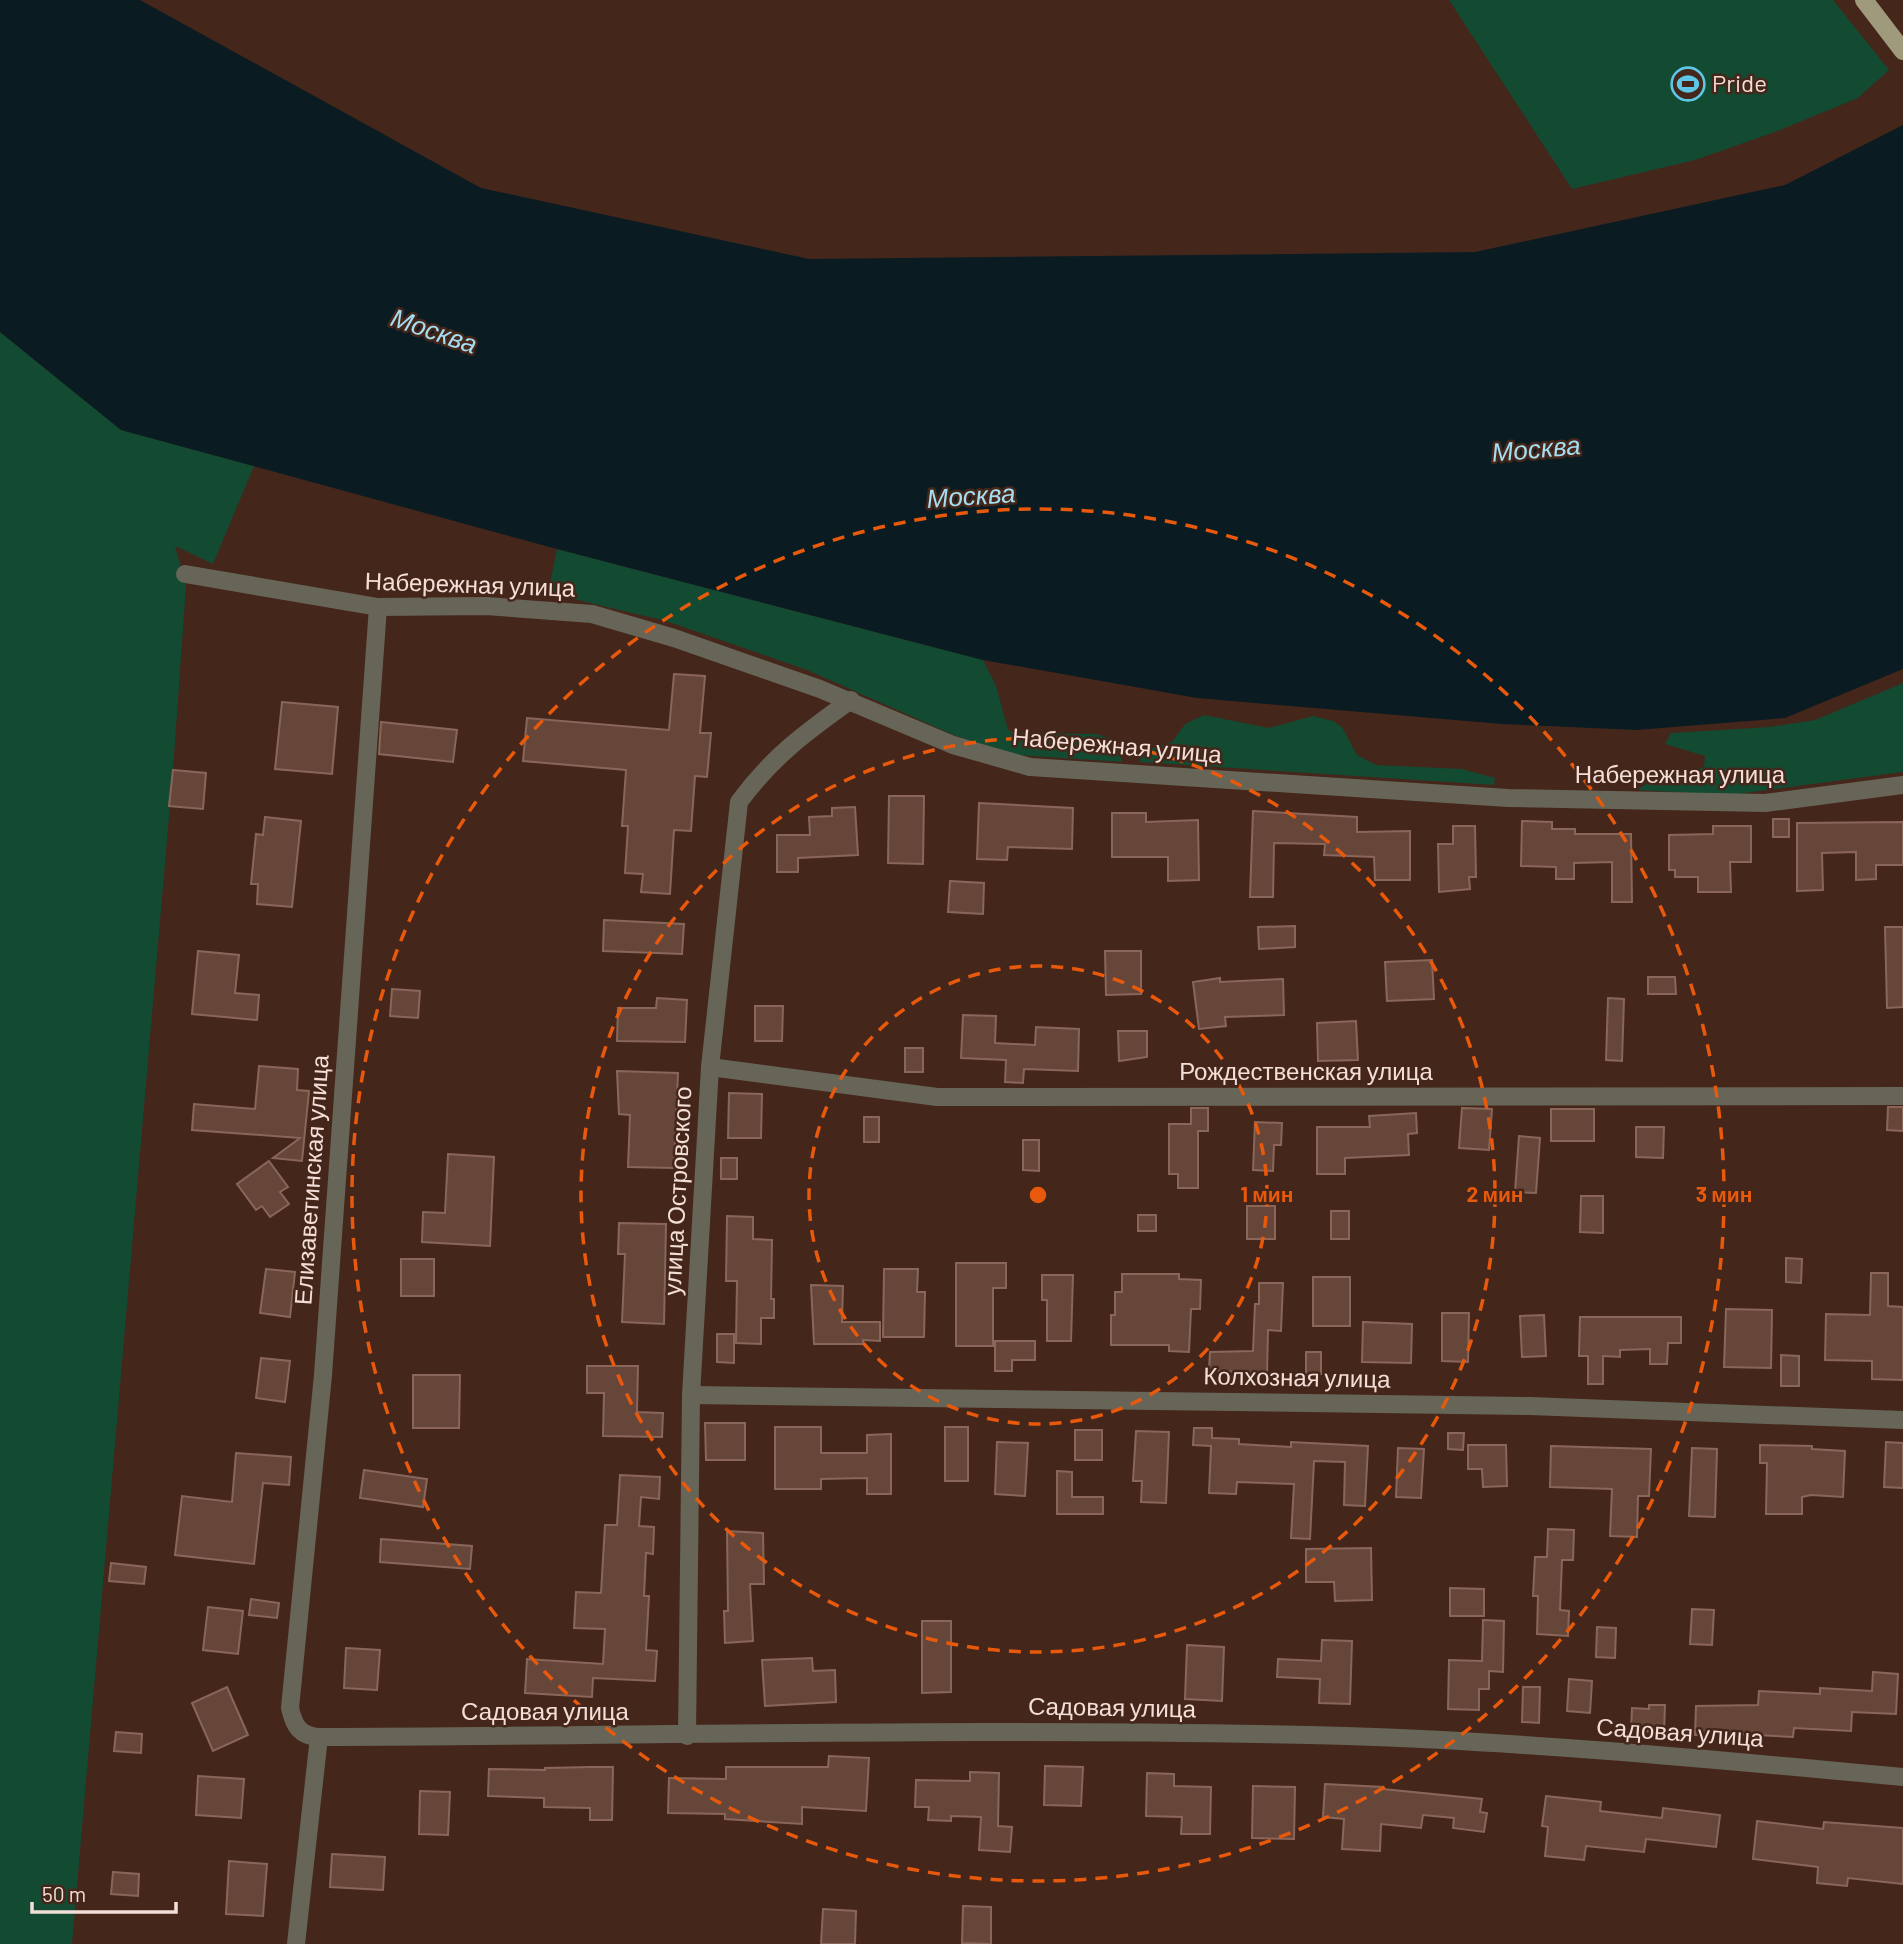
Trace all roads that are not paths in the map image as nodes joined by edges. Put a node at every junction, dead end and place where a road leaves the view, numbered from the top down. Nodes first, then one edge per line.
1 (1864, 0) edge
2 (1903, 51) edge
3 (185, 574) dead end
4 (378, 607) junction
5 (850, 701) junction
6 (1903, 785) edge
7 (710, 1067) junction
8 (1903, 1096) edge
9 (691, 1395) junction
10 (1903, 1420) edge
11 (687, 1736) junction
12 (319, 1737) junction
13 (1903, 1777) edge
14 (296, 1944) edge

1 - 2 main road
3 - 4 street, Набережная улица
4 - 5 street, Набережная улица
4 - 12 street, Елизаветинская улица
5 - 6 street, Набережная улица
5 - 7 street, улица Островского
7 - 8 street, Рождественская улица
7 - 9 street, улица Островского
9 - 10 street, Колхозная улица
9 - 11 street, улица Островского
11 - 12 street, Садовая улица
11 - 13 street, Садовая улица
12 - 14 street

